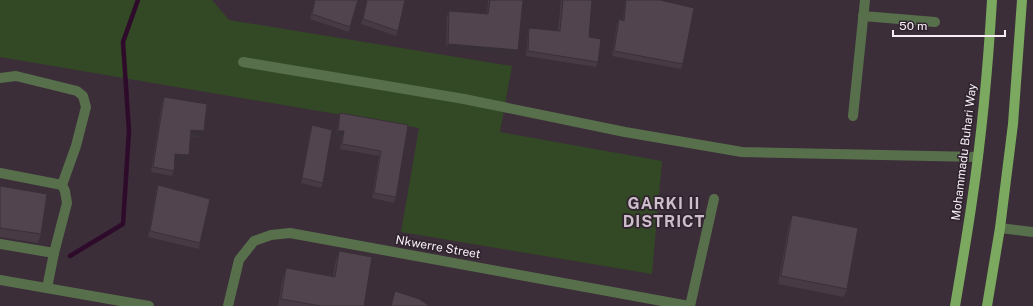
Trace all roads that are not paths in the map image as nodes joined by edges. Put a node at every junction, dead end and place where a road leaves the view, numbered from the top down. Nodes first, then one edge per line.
1 (864, 0) edge
2 (992, 0) edge
3 (1022, 0) edge
4 (863, 16) junction
5 (935, 22) dead end
6 (242, 62) dead end
7 (0, 78) edge
8 (853, 116) dead end
9 (978, 157) junction
10 (0, 173) edge
11 (62, 185) junction
12 (714, 199) dead end
13 (1000, 228) junction
14 (1033, 232) edge
15 (0, 244) edge
16 (54, 253) junction
17 (0, 280) edge
18 (47, 288) junction
19 (149, 306) edge
20 (228, 306) edge
21 (690, 306) edge
22 (955, 306) edge
23 (987, 306) edge

1 - 4 street
2 - 9 main road, Mohammadu Buhari Way
3 - 13 main road
4 - 5 street
4 - 8 street
6 - 9 street
7 - 11 street
9 - 22 main road, Mohammadu Buhari Way
10 - 11 street
11 - 16 street
12 - 21 street
13 - 14 street
13 - 23 main road
15 - 16 street
16 - 18 street
17 - 18 street
18 - 19 street
20 - 21 street, Nkwerre Street

